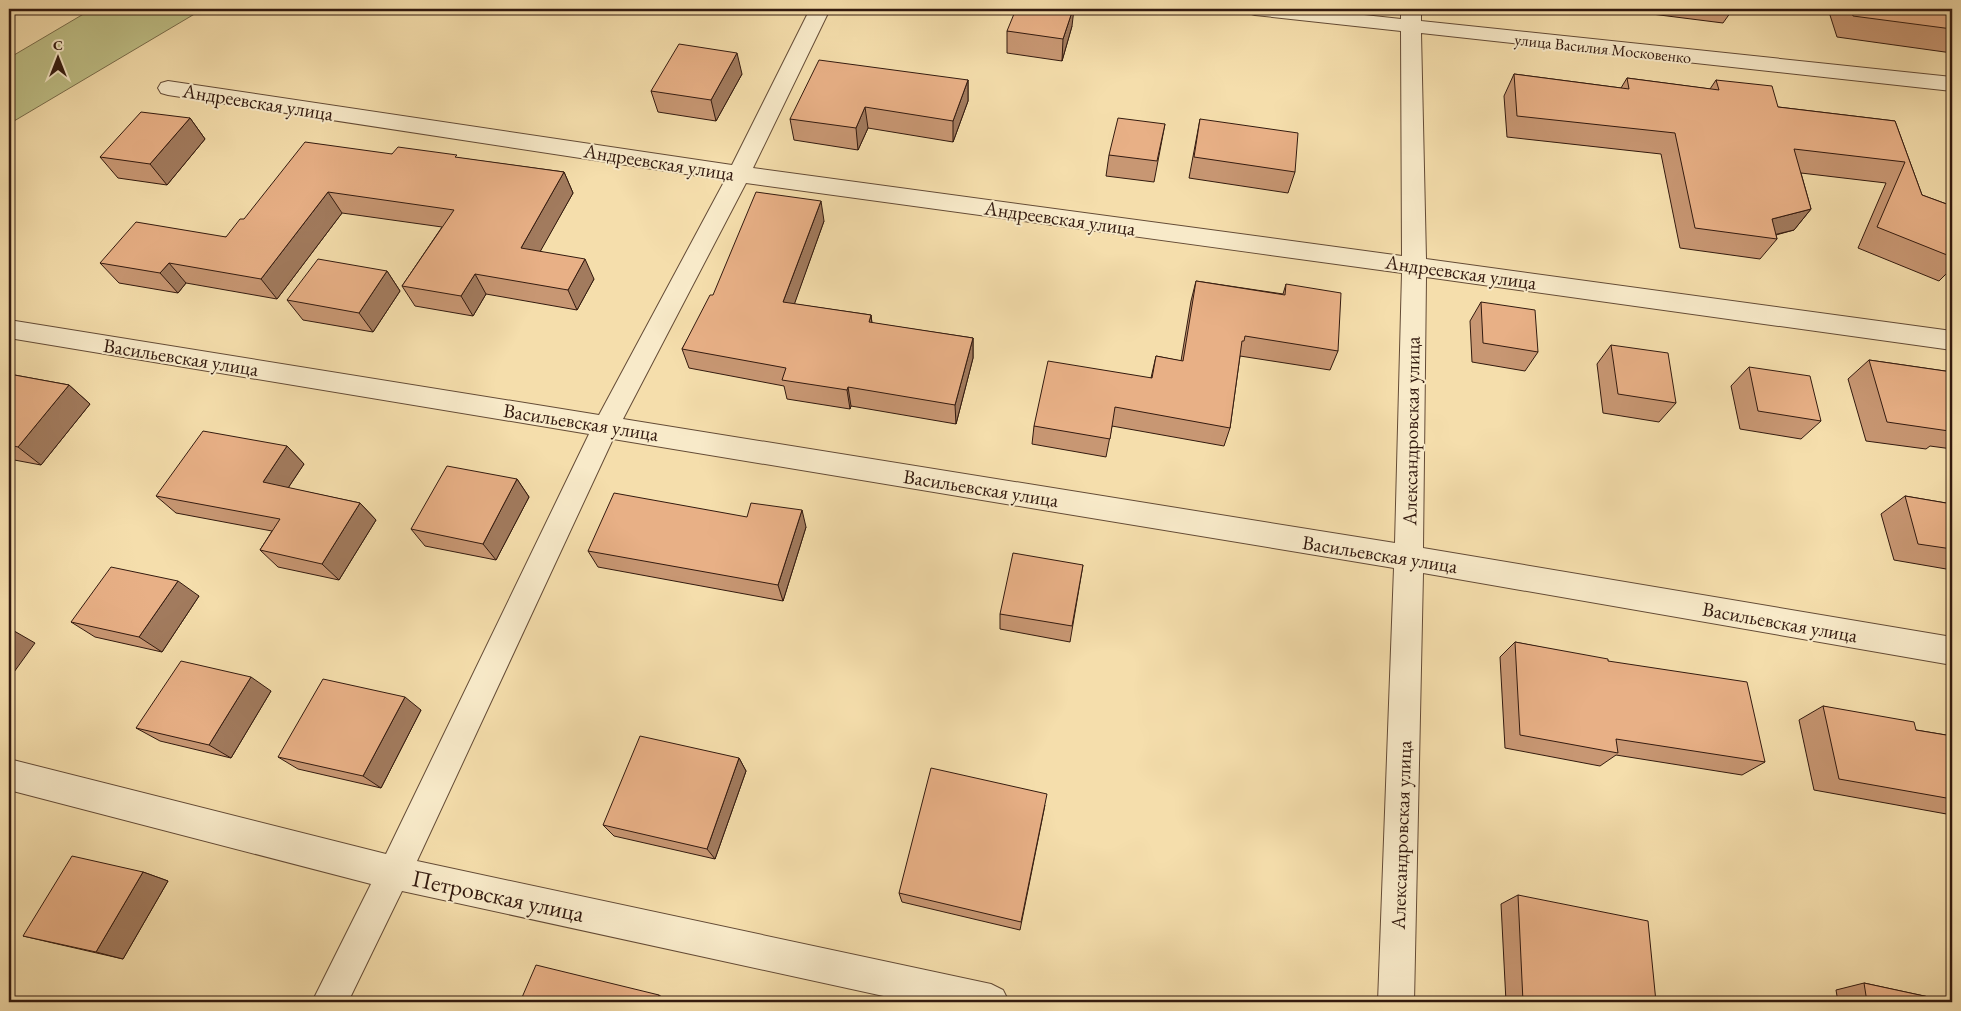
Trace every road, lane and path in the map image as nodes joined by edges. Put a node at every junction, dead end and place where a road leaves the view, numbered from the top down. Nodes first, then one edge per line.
1 (820, 9) edge
2 (1255, 9) edge
3 (1410, 18) edge
4 (1952, 84) edge
5 (168, 88) dead end
6 (739, 174) junction
7 (1414, 265) junction
8 (9, 329) edge
9 (1952, 340) edge
10 (606, 426) junction
11 (1409, 558) junction
12 (1952, 651) edge
13 (9, 775) edge
14 (394, 873) junction
15 (330, 1002) edge
16 (991, 1002) edge
17 (1396, 1002) edge

1 - 6 street
2 - 3 street, улица Василия Московенко
3 - 4 street, улица Василия Московенко
3 - 7 street, Александровская улица
5 - 6 street, Андреевская улица
6 - 7 street, Андреевская улица
6 - 10 street
7 - 9 street, Андреевская улица
7 - 11 street, Александровская улица
8 - 10 street, Васильевская улица
10 - 11 street, Васильевская улица
10 - 14 street
11 - 12 street, Васильевская улица
11 - 17 street, Александровская улица
13 - 14 street, Петровская улица
14 - 15 street
14 - 16 street, Петровская улица

